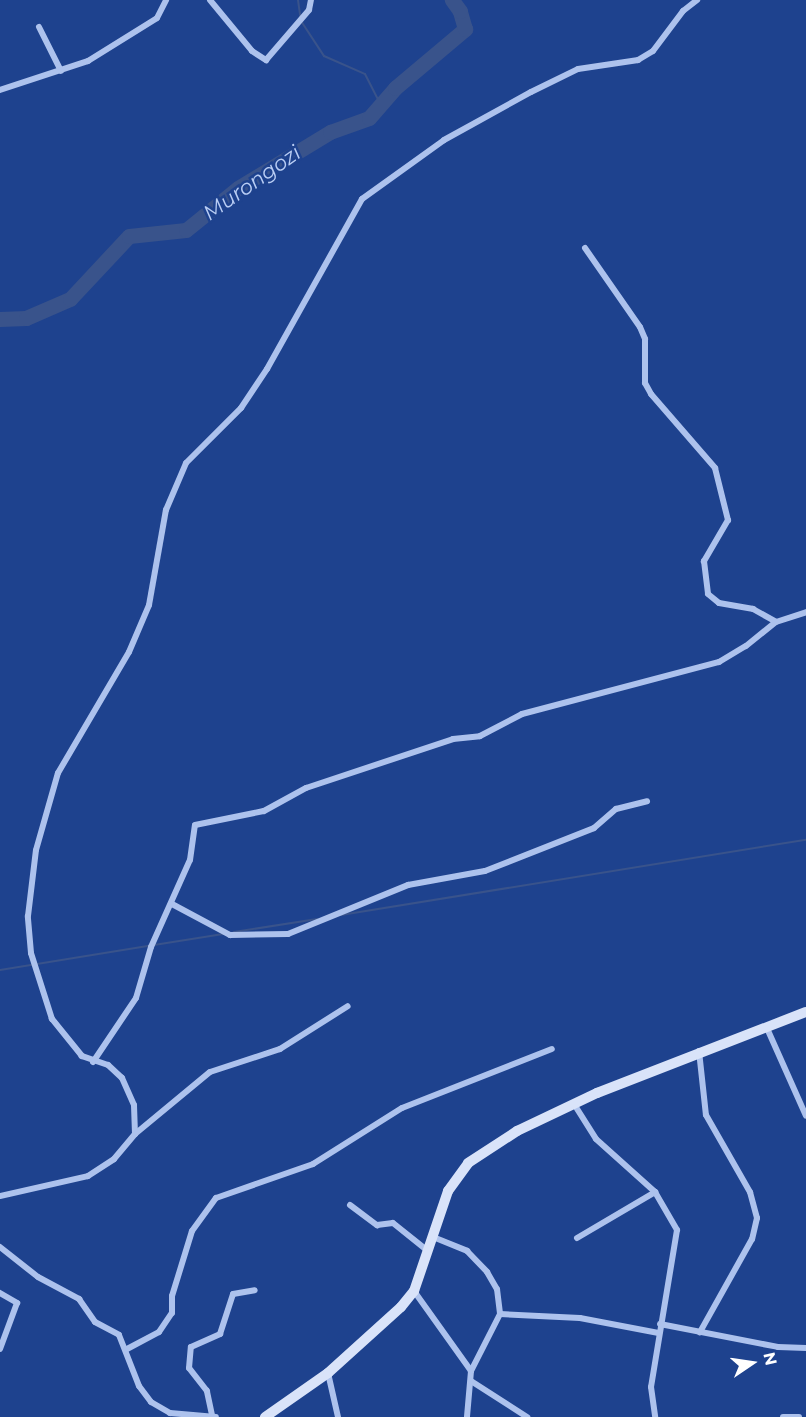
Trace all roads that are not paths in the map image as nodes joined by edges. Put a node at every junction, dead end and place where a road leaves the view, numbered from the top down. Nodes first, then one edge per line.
1 (166, 0) edge
2 (210, 0) edge
3 (311, 0) edge
4 (697, 0) edge
5 (39, 27) dead end
6 (61, 71) junction
7 (0, 90) edge
8 (585, 248) dead end
9 (806, 612) edge
10 (776, 622) junction
11 (647, 801) dead end
12 (172, 904) junction
13 (348, 1006) dead end
14 (806, 1012) edge
15 (766, 1026) junction
16 (552, 1050) dead end
17 (699, 1050) junction
18 (93, 1062) junction
19 (574, 1104) junction
20 (806, 1116) edge
21 (135, 1134) junction
22 (655, 1192) junction
23 (0, 1196) edge
24 (350, 1205) dead end
25 (433, 1237) junction
26 (577, 1238) dead end
27 (0, 1247) edge
28 (428, 1251) junction
29 (255, 1290) dead end
30 (414, 1290) junction
31 (0, 1293) edge
32 (500, 1314) junction
33 (660, 1324) junction
34 (700, 1332) junction
35 (659, 1333) junction
36 (806, 1348) edge
37 (0, 1349) edge
38 (127, 1349) junction
39 (471, 1371) junction
40 (328, 1373) junction
41 (471, 1382) junction
42 (214, 1416) edge
43 (265, 1417) edge
44 (338, 1417) edge
45 (467, 1417) edge
46 (527, 1417) edge
47 (655, 1417) edge
48 (783, 1417) edge
49 (799, 1417) edge

1 - 6 street
2 - 3 street
4 - 18 street
5 - 6 street
6 - 7 street
8 - 10 street
9 - 10 street
10 - 12 street
11 - 12 street
12 - 18 street
13 - 21 street
14 - 15 street
15 - 17 street
15 - 20 street
16 - 38 street
17 - 19 street
17 - 34 street
18 - 21 street
19 - 22 street
19 - 25 street
21 - 23 street
22 - 26 street
22 - 33 street
24 - 28 street
25 - 28 street
25 - 32 street
27 - 38 street
28 - 30 street
29 - 42 street
30 - 39 street
30 - 40 street
31 - 37 street
32 - 35 street
32 - 39 street
33 - 34 street
33 - 35 street
34 - 36 street
35 - 47 street
38 - 42 street
39 - 41 street
40 - 43 street
40 - 44 street
41 - 45 street
41 - 46 street
48 - 49 street

